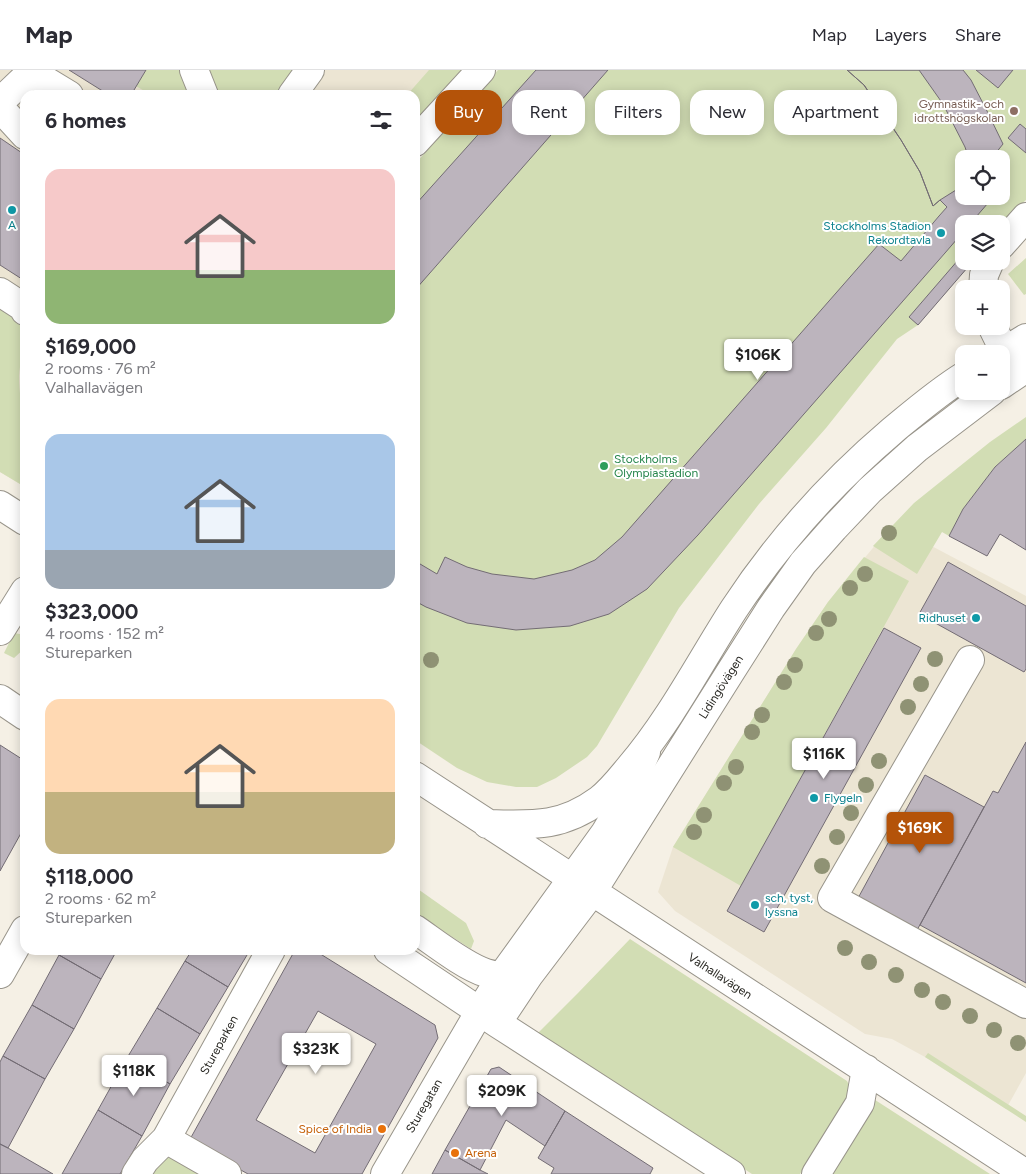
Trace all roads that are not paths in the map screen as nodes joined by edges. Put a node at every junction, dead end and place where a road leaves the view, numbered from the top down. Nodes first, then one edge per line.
1 (194, 70) edge
2 (310, 70) edge
3 (481, 70) edge
4 (36, 72) edge
5 (62, 90) edge
6 (202, 90) edge
7 (296, 90) edge
8 (0, 102) edge
9 (0, 108) edge
10 (20, 130) edge
11 (420, 137) edge
12 (1026, 218) edge
13 (1010, 235) edge
14 (0, 292) edge
15 (20, 305) edge
16 (997, 335) edge
17 (1012, 362) edge
18 (955, 383) edge
19 (980, 400) edge
20 (0, 505) edge
21 (20, 519) edge
22 (20, 599) edge
23 (0, 631) edge
24 (970, 660) dead end
25 (0, 700) edge
26 (20, 713) edge
27 (650, 744) junction
28 (420, 779) edge
29 (487, 824) junction
30 (582, 885) junction
31 (420, 932) edge
32 (20, 939) edge
33 (268, 955) edge
34 (395, 955) edge
35 (0, 974) edge
36 (529, 975) junction
37 (502, 976) junction
38 (1026, 1004) edge
39 (488, 1017) junction
40 (866, 1069) junction
41 (166, 1139) junction
42 (136, 1174) edge
43 (227, 1174) edge
44 (385, 1174) edge
45 (401, 1174) edge
46 (731, 1174) edge
47 (816, 1174) edge
48 (1026, 1174) edge

1 - 6 main road
2 - 7 main road
3 - 11 main road
4 - 5 main road
4 - 8 main road
9 - 10 main road
12 - 13 main road
14 - 15 main road
16 - 17 main road
18 - 27 main road, Lidingövägen
19 - 30 main road, Lidingövägen
20 - 21 main road
22 - 23 main road
24 - 38 main road
25 - 26 main road
27 - 29 main road, Lidingövägen
27 - 30 main road, Lidingövägen
28 - 29 main road, Valhallavägen
29 - 30 main road, Valhallavägen
30 - 36 main road, Lidingövägen
30 - 37 main road, Lidingövägen
30 - 40 main road, Valhallavägen
31 - 37 main road
32 - 35 main road
33 - 41 main road, Stureparken
34 - 39 main road
36 - 37 main road
36 - 39 main road, Lidingövägen
37 - 39 main road, Lidingövägen
39 - 44 main road, Sturegatan
39 - 45 main road, Sturegatan
39 - 46 main road
40 - 47 main road
40 - 48 main road, Valhallavägen
41 - 42 main road, Stureparken
41 - 43 main road

